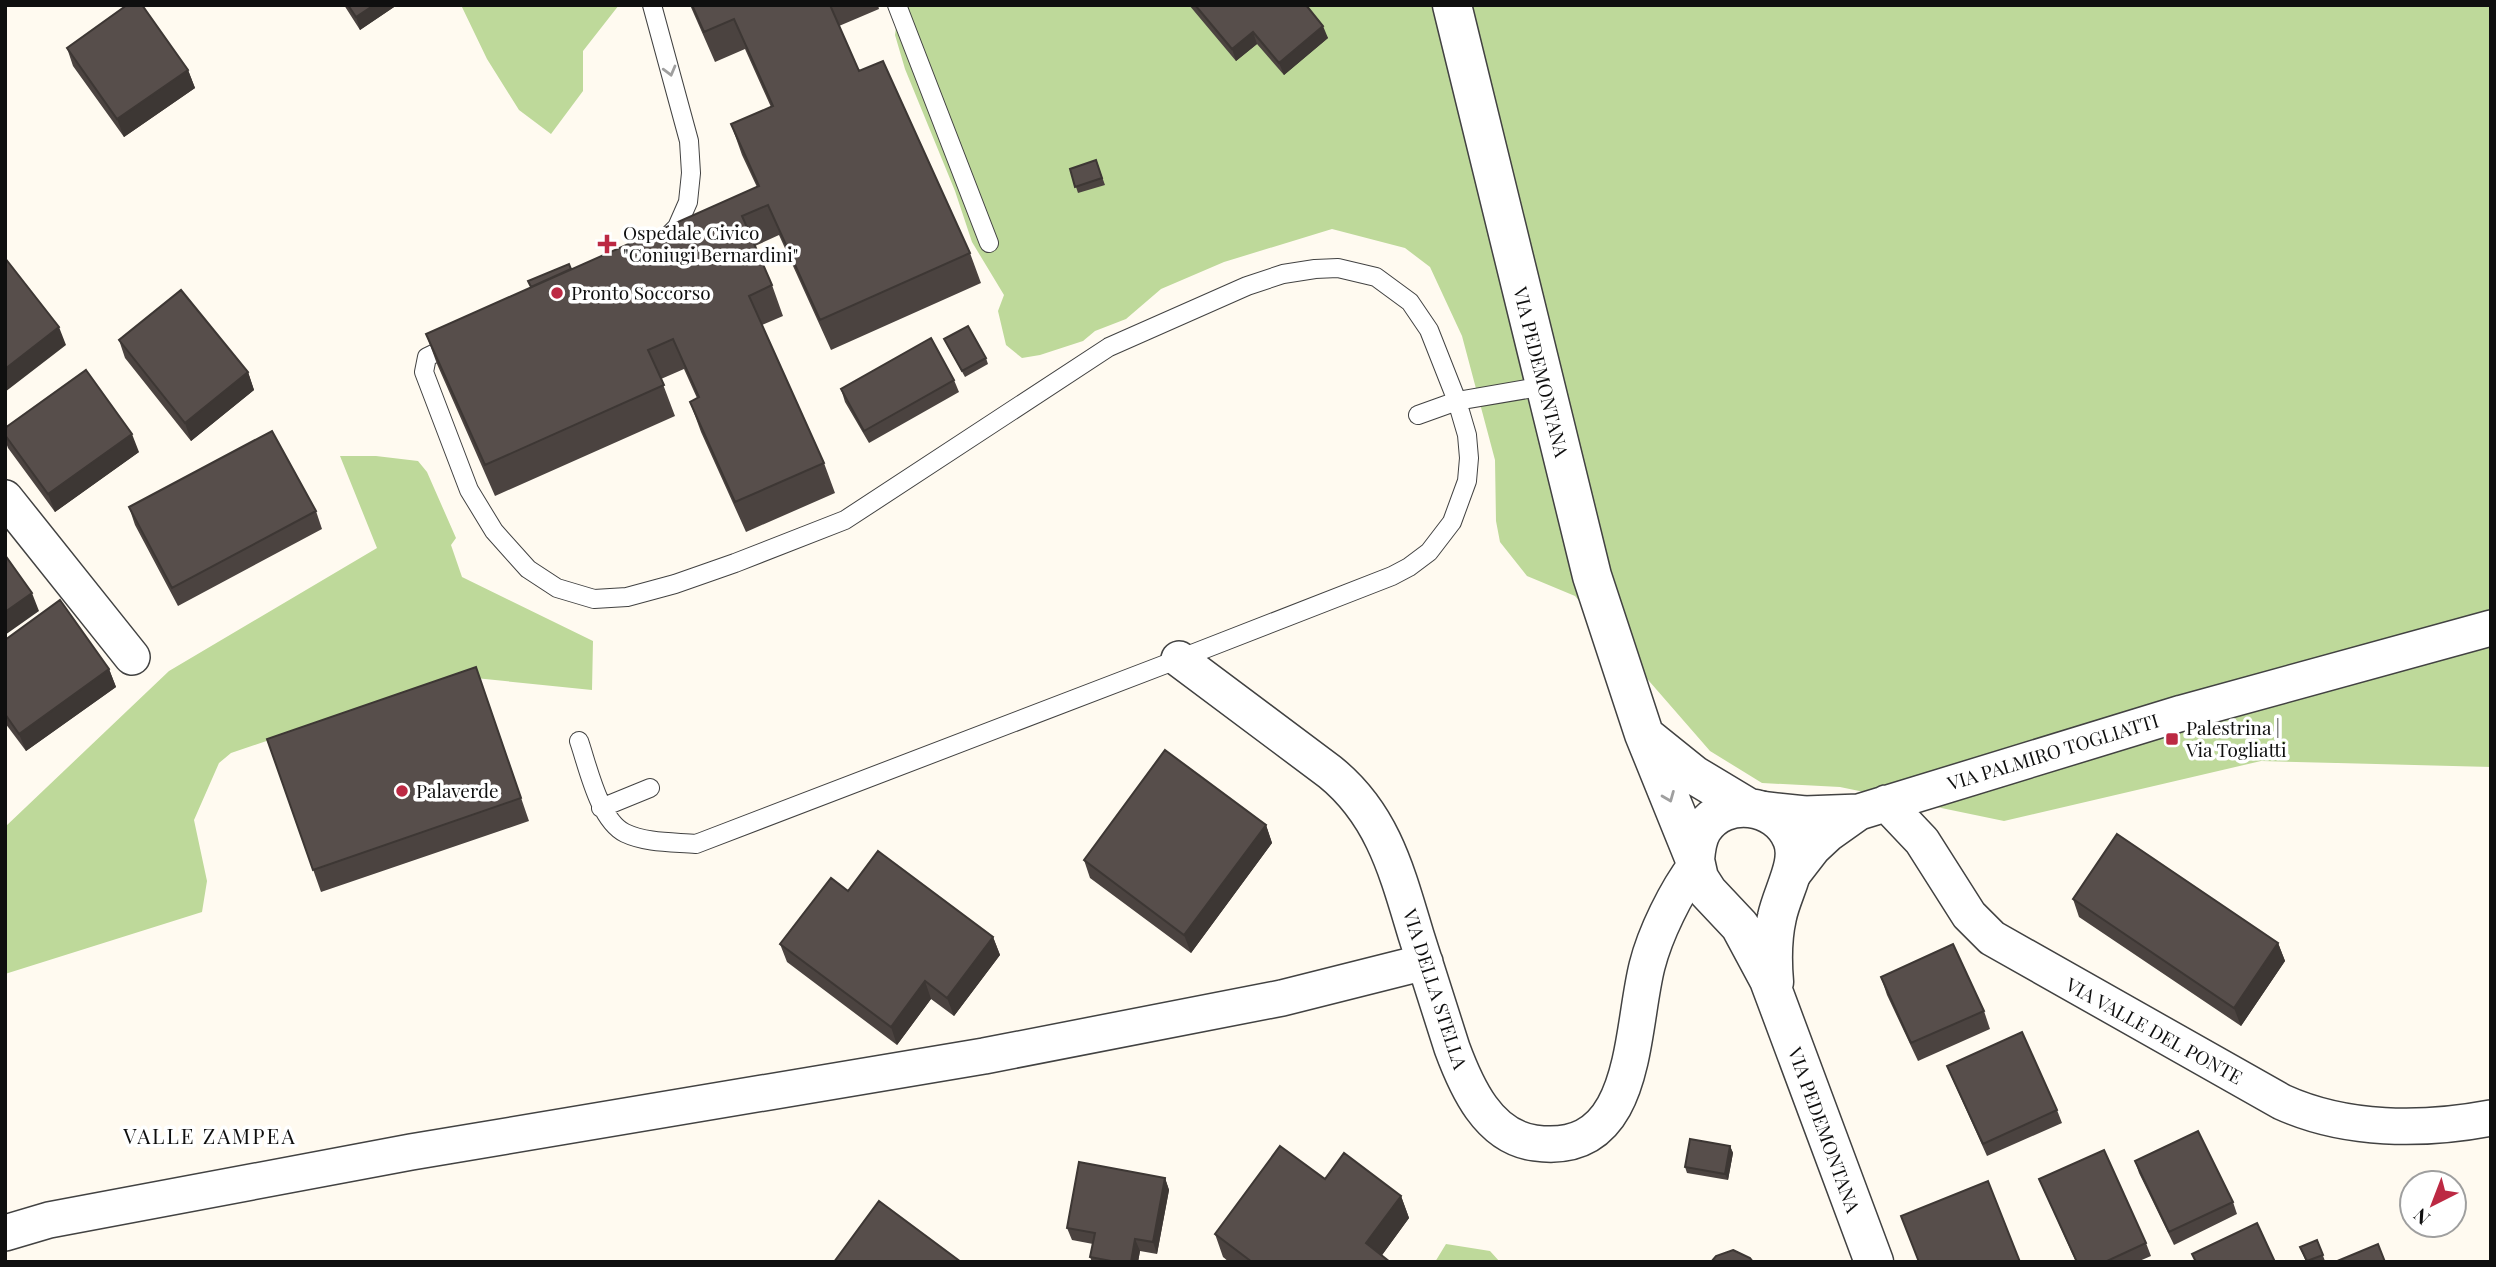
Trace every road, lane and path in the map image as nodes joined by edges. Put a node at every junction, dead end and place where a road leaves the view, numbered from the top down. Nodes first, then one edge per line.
1 (652, 5) edge
2 (897, 5) edge
3 (1454, 6) edge
4 (989, 243) dead end
5 (648, 251) edge
6 (472, 335) edge
7 (1545, 386) junction
8 (1457, 401) junction
9 (1418, 415) dead end
10 (5, 498) edge
11 (2491, 628) edge
12 (132, 657) dead end
13 (1179, 659) junction
14 (1644, 734) junction
15 (579, 741) dead end
16 (650, 788) dead end
17 (1873, 807) junction
18 (601, 808) junction
19 (1754, 808) junction
20 (1704, 879) junction
21 (1786, 885) junction
22 (1425, 962) junction
23 (1775, 998) junction
24 (2491, 1118) edge
25 (5, 1233) edge
26 (1874, 1262) edge

1 -> 5 lane
2 - 4 lane
3 - 7 street, VIA PEDEMONTANA
6 - 8 lane
7 - 8 lane
7 - 14 street, VIA PEDEMONTANA
8 - 9 lane
8 - 13 lane
10 - 12 street
11 - 17 street, VIA PALMIRO TOGLIATTI
13 - 18 lane
13 - 22 street, VIA DELLA STELLA
14 - 19 street, VIA PEDEMONTANA
14 -> 20 street, VIA PEDEMONTANA
15 - 18 lane
16 - 18 lane
17 - 19 street, VIA PALMIRO TOGLIATTI
17 - 21 street, VIA PALMIRO TOGLIATTI
17 - 24 street, VIA VALLE DEL PONTE
19 - 20 street
19 - 21 street, VIA PEDEMONTANA
20 - 21 street
20 - 22 street, VIA DELLA STELLA
20 - 23 street, VIA PEDEMONTANA
21 - 23 street, VIA PEDEMONTANA
22 - 25 street
23 - 26 street, VIA PEDEMONTANA

